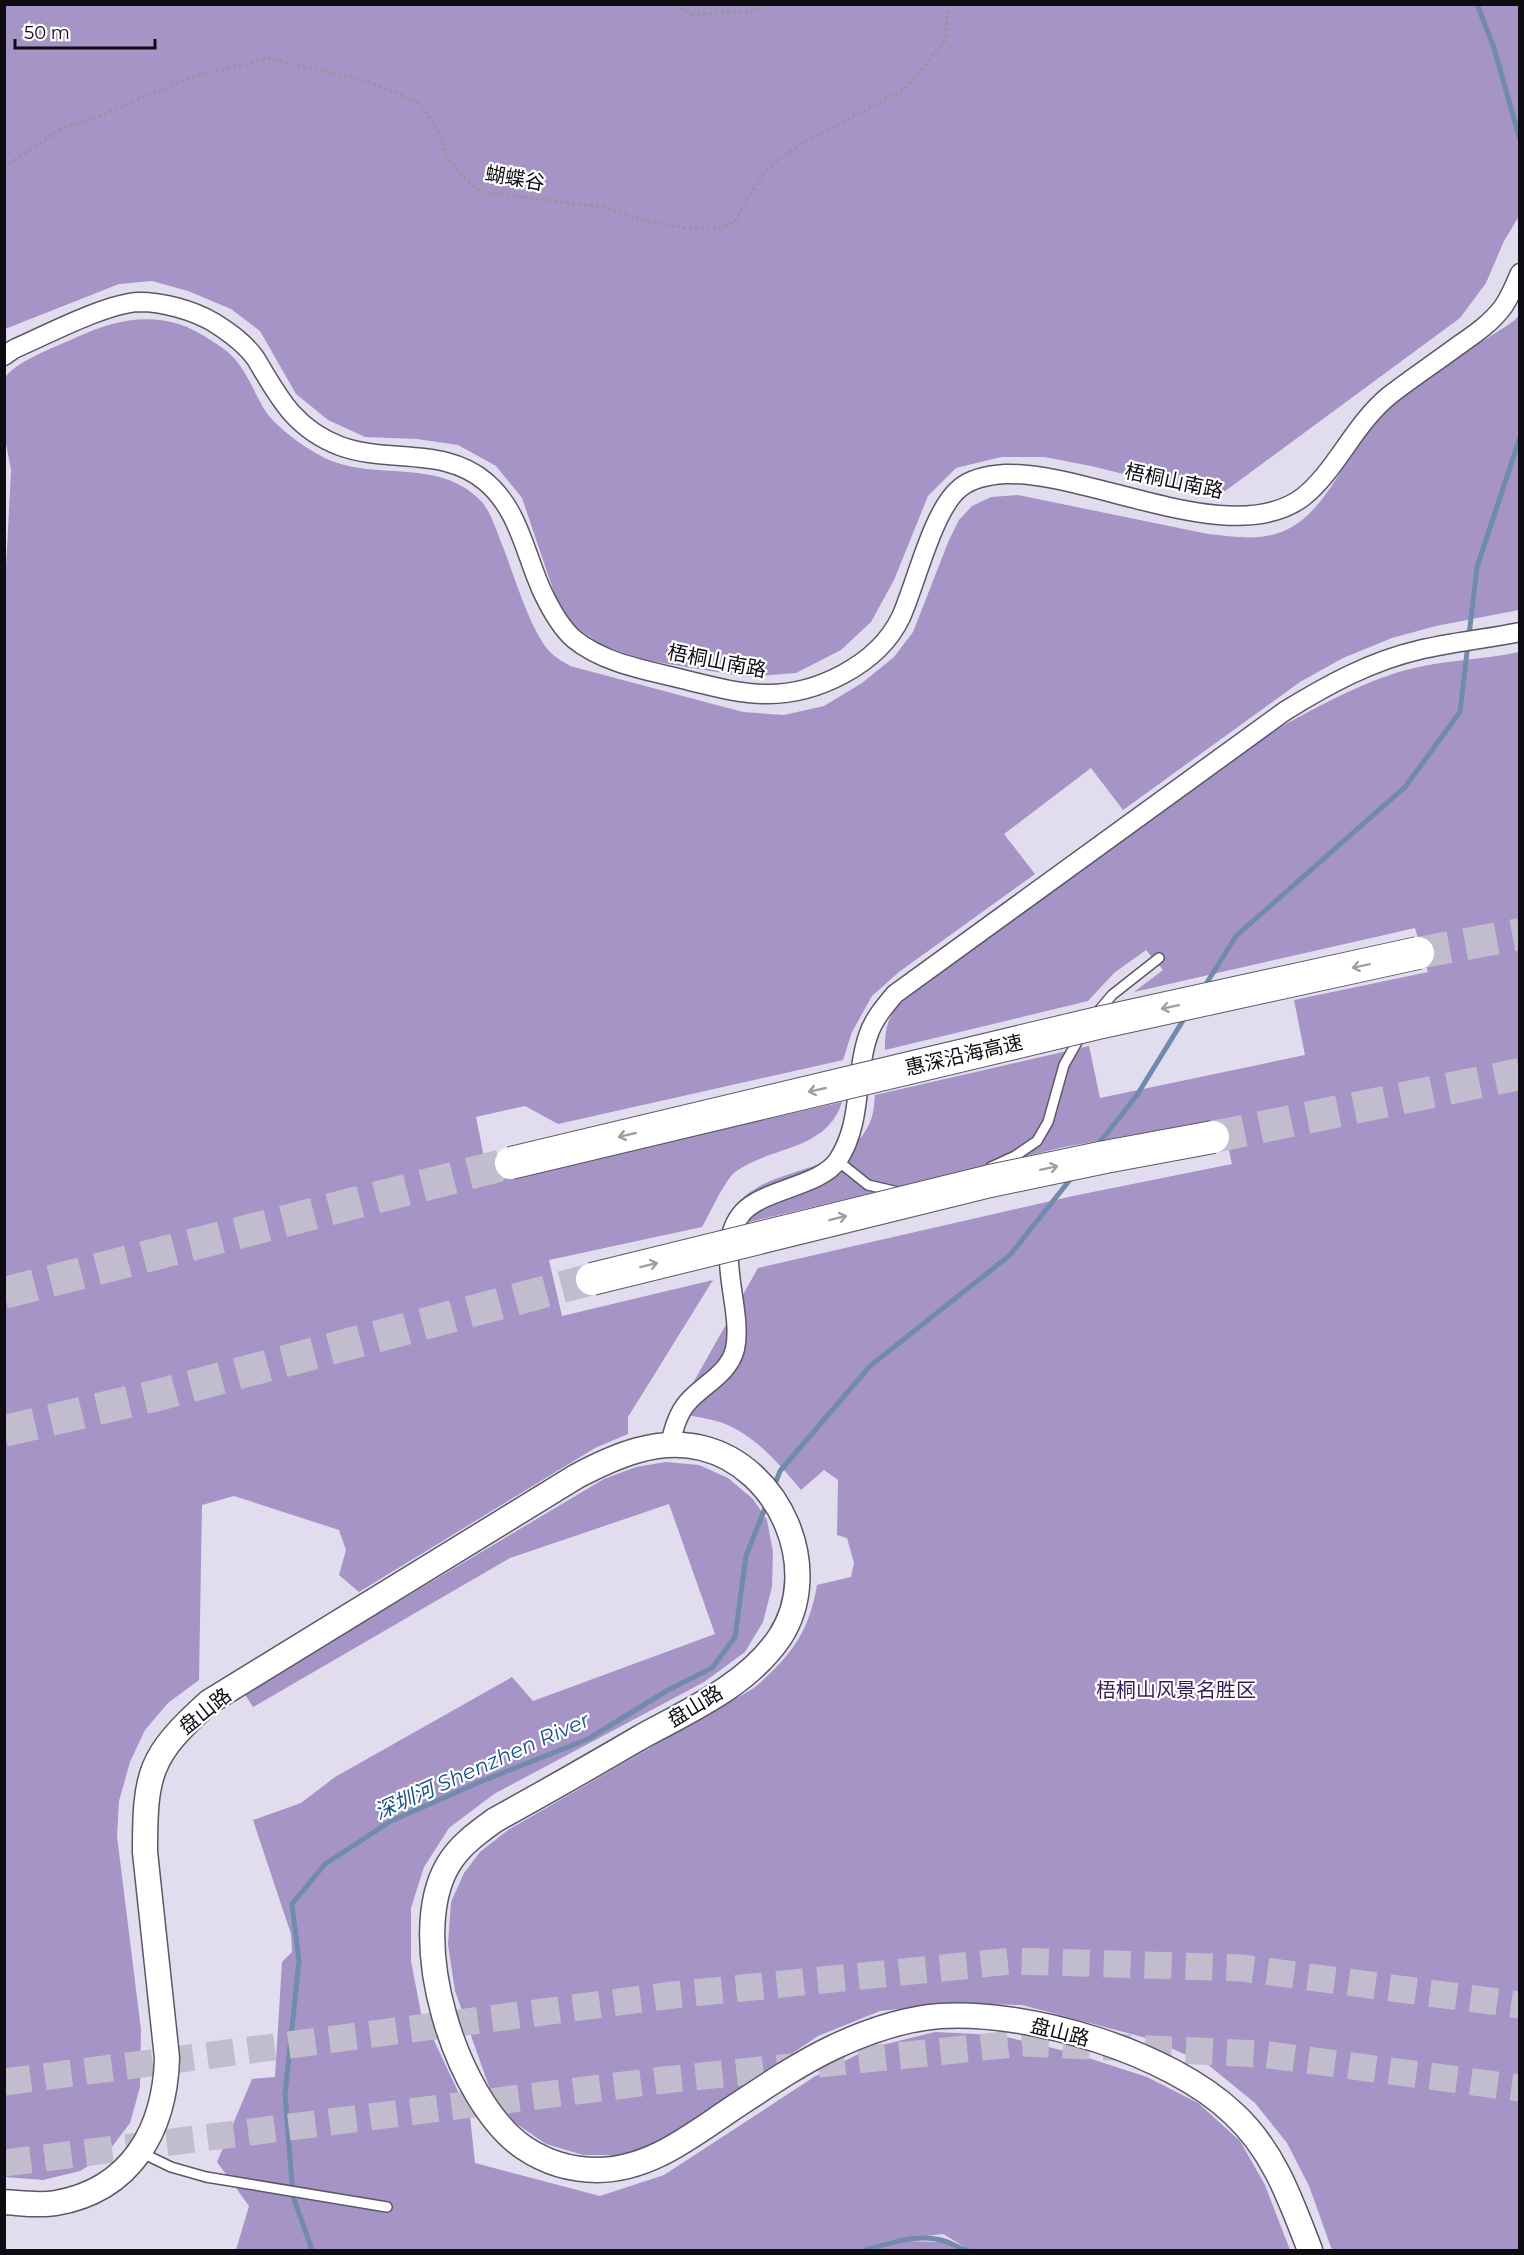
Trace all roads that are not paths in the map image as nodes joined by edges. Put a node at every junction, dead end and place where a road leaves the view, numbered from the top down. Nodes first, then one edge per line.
1 (1520, 273) edge
2 (4, 356) edge
3 (1520, 632) edge
4 (1418, 953) tunnel mouth
5 (1159, 958) dead end
6 (1213, 1137) tunnel mouth
7 (838, 1161) junction
8 (511, 1163) tunnel mouth
9 (986, 1170) dead end
10 (976, 1175) dead end
11 (592, 1279) tunnel mouth
12 (670, 1445) junction
13 (140, 2152) junction
14 (4, 2202) edge
15 (387, 2207) dead end
16 (1310, 2250) edge

1 - 2 street, 梧桐山南路
3 - 7 street
4 -> 8 highway, 惠深沿海高速, bridge
5 - 9 lane
11 -> 6 highway, bridge
7 - 10 lane
7 - 12 street
12 - 13 main road, 盘山路
12 - 16 main road, 盘山路
13 - 14 main road, 盘山路
13 - 15 lane

